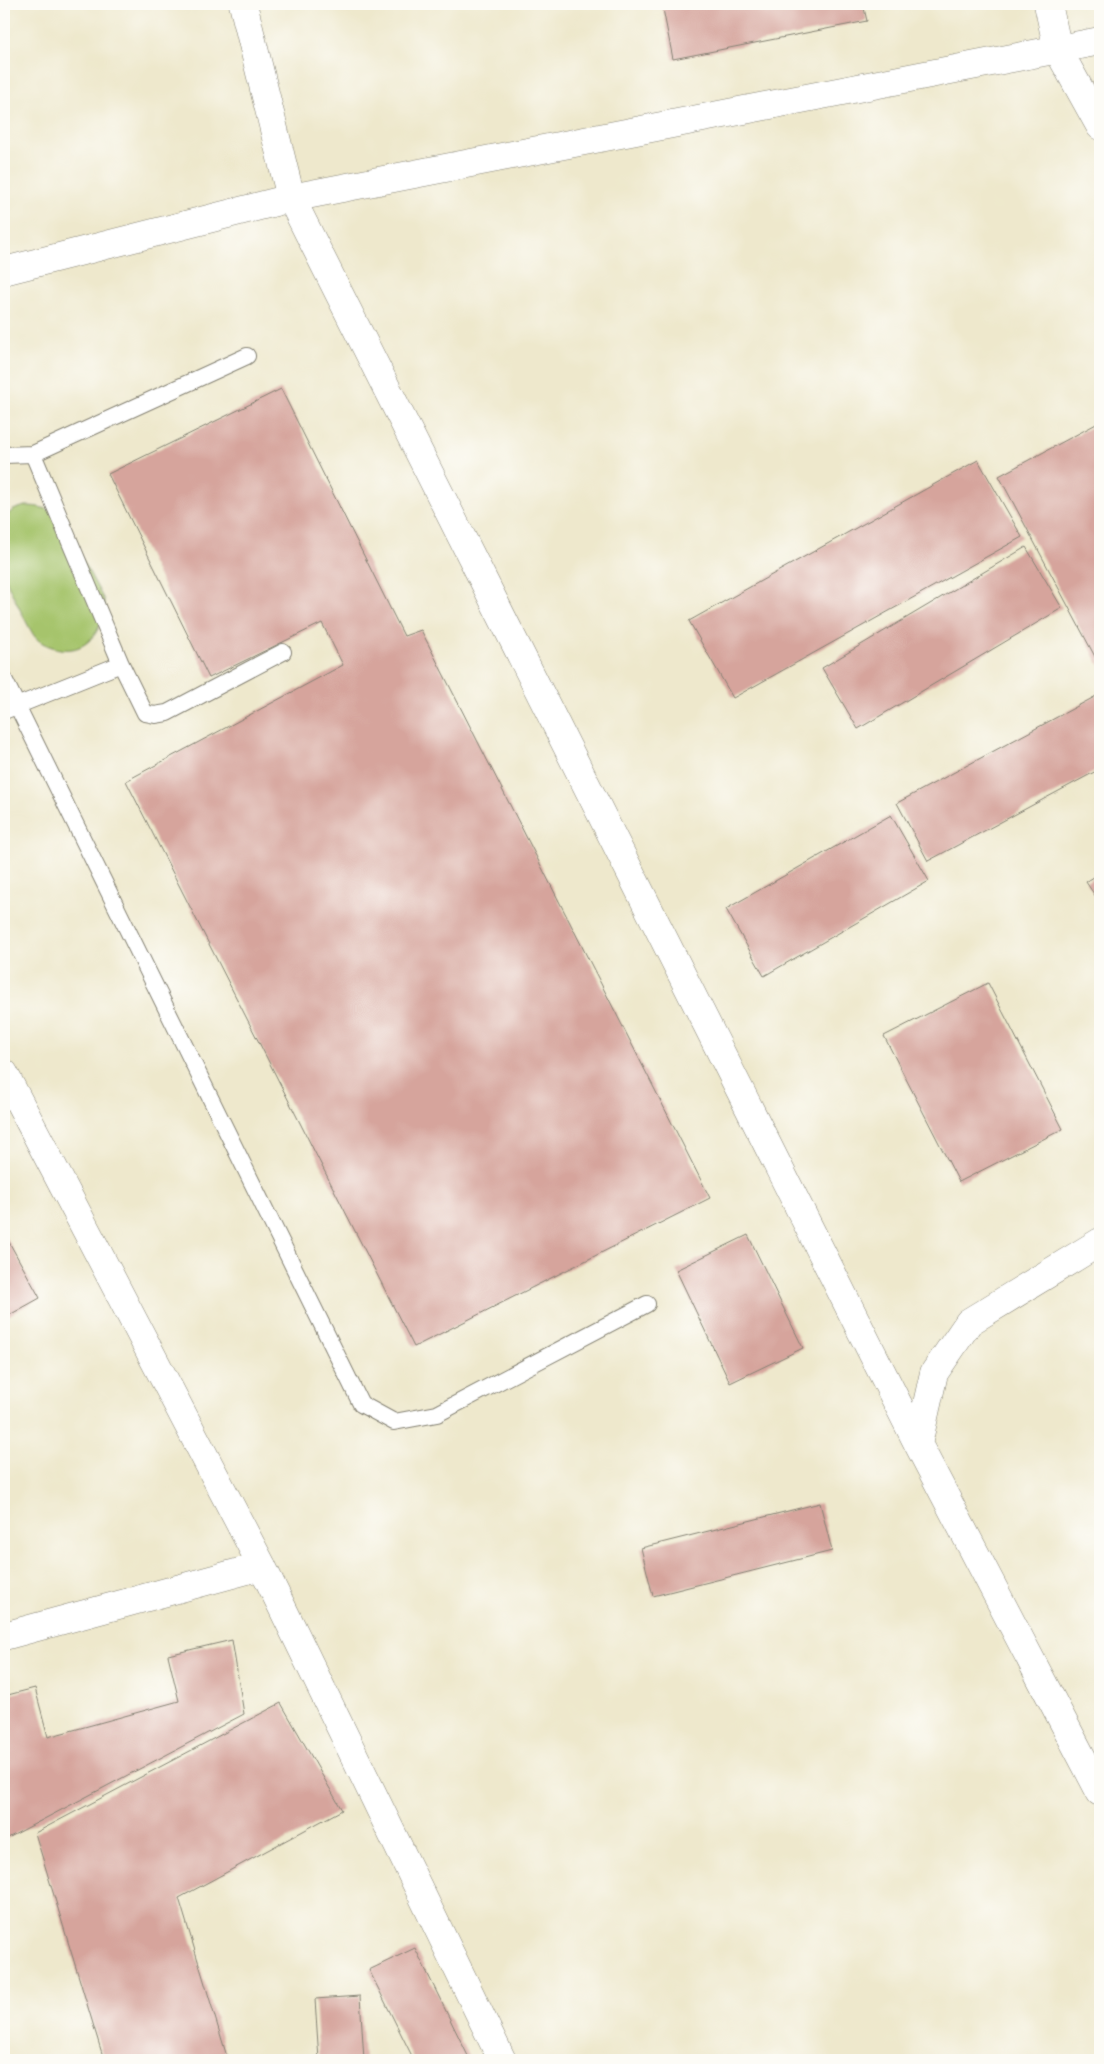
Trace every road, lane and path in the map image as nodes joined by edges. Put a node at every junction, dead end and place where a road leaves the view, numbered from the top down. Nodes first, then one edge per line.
1 (243, 4) edge
2 (1048, 4) edge
3 (1100, 41) edge
4 (1058, 50) junction
5 (1100, 126) edge
6 (291, 198) junction
7 (4, 272) edge
8 (248, 356) dead end
9 (33, 454) junction
10 (4, 455) edge
11 (283, 652) dead end
12 (121, 664) junction
13 (4, 679) edge
14 (10, 708) edge
15 (4, 1073) edge
16 (1100, 1242) edge
17 (647, 1304) dead end
18 (918, 1444) junction
19 (262, 1566) junction
20 (4, 1636) edge
21 (1100, 1792) edge
22 (502, 2060) edge

1 - 6 street
2 - 4 street
3 - 4 street
4 - 5 street
4 - 6 street
6 - 7 street
6 - 18 street
8 - 9 lane
9 - 10 lane
9 - 12 lane
11 - 12 lane
12 - 14 lane
13 - 14 lane
14 - 17 lane
15 - 19 street
16 - 18 street
18 - 21 street
19 - 20 street
19 - 22 street

